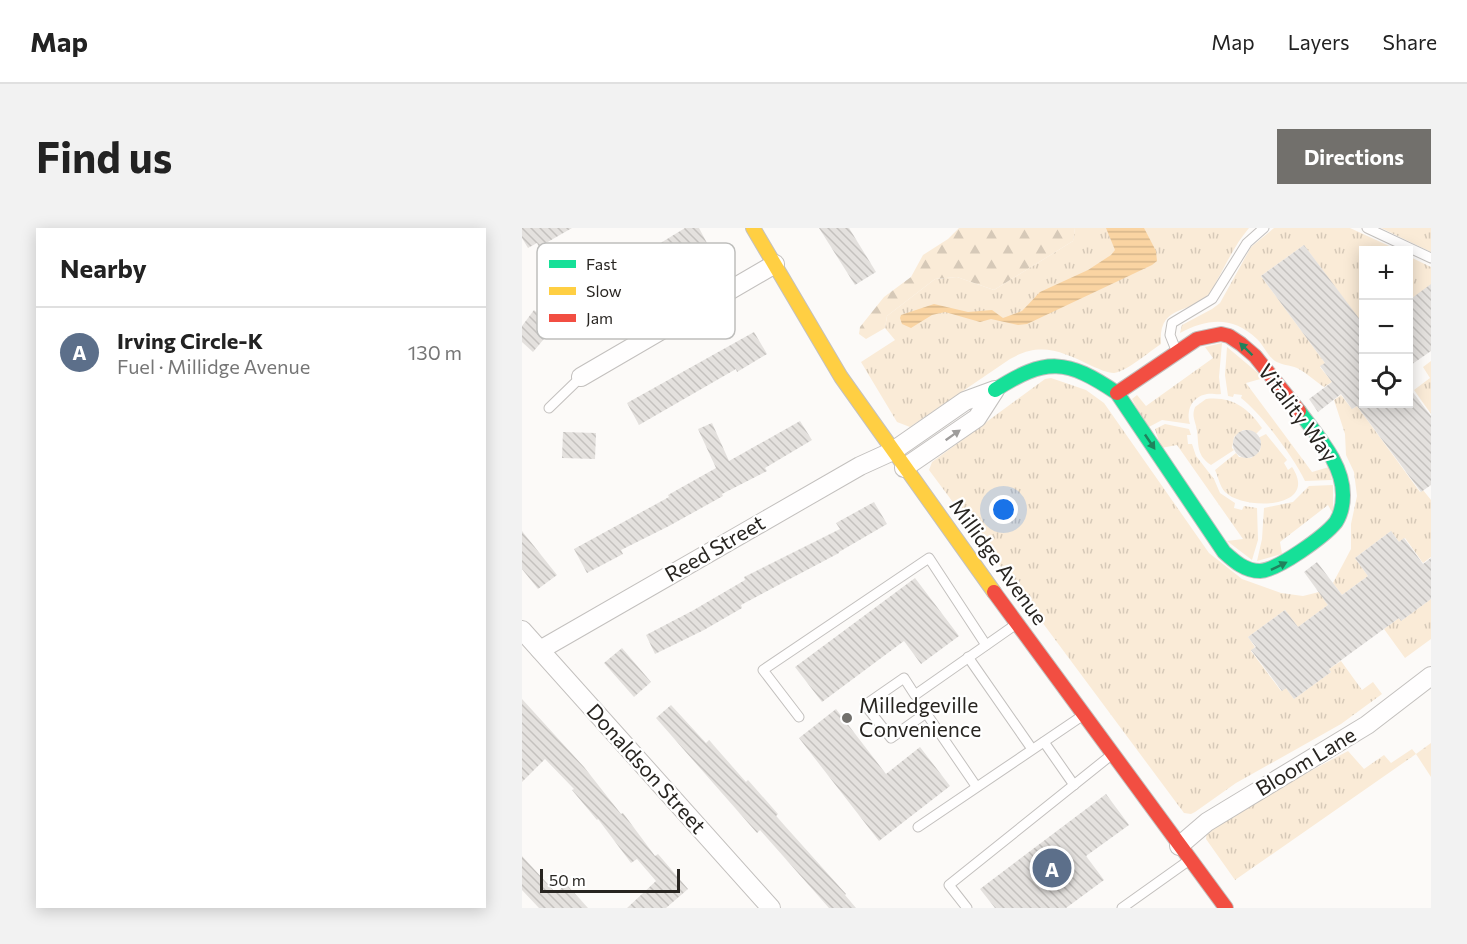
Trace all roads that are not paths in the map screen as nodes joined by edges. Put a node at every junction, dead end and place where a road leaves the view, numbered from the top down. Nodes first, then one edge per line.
1 (753, 228) edge
2 (1264, 228) edge
3 (1367, 228) edge
4 (1431, 258) edge
5 (775, 264) junction
6 (735, 287) edge
7 (646, 339) edge
8 (1177, 352) junction
9 (581, 377) joint
10 (995, 390) junction
11 (1117, 393) junction
12 (549, 408) dead end
13 (893, 451) junction
14 (904, 468) junction
15 (1017, 624) junction
16 (522, 630) edge
17 (986, 645) junction
18 (540, 650) junction
19 (968, 657) junction
20 (1431, 676) edge
21 (915, 695) junction
22 (926, 713) junction
23 (1084, 715) junction
24 (799, 717) dead end
25 (1044, 742) junction
26 (1032, 749) junction
27 (1112, 754) junction
28 (1074, 785) junction
29 (976, 786) junction
30 (918, 827) dead end
31 (1184, 853) junction
32 (771, 908) edge
33 (967, 908) edge
34 (1122, 908) edge
35 (1226, 908) edge

1 - 5 street, Millidge Avenue
2 - 8 lane
3 - 4 lane
5 - 6 street
5 - 13 street, Millidge Avenue
7 - 9 street
8 - 11 street, Vitality Way
11 -> 8 street, Vitality Way
9 - 12 lane
10 - 11 street, Vitality Way
10 - 13 street, Vitality Way
14 -> 10 street, Vitality Way
13 - 14 street, Millidge Avenue
13 - 18 street, Reed Street
14 - 15 street, Millidge Avenue
15 - 17 lane
15 - 23 street, Millidge Avenue
16 - 18 street, Donaldson Street
17 - 19 lane
17 - 24 lane
18 - 32 street, Donaldson Street
19 - 21 lane
19 - 26 lane
20 - 31 street, Bloom Lane
21 - 22 lane
21 - 22 lane
22 - 29 lane
23 - 25 lane
23 - 27 street, Millidge Avenue
25 - 26 lane
25 - 28 lane
26 - 29 lane
27 - 28 lane
27 - 31 street, Millidge Avenue
28 - 33 lane
29 - 30 lane
31 - 34 lane
31 - 35 street, Millidge Avenue

